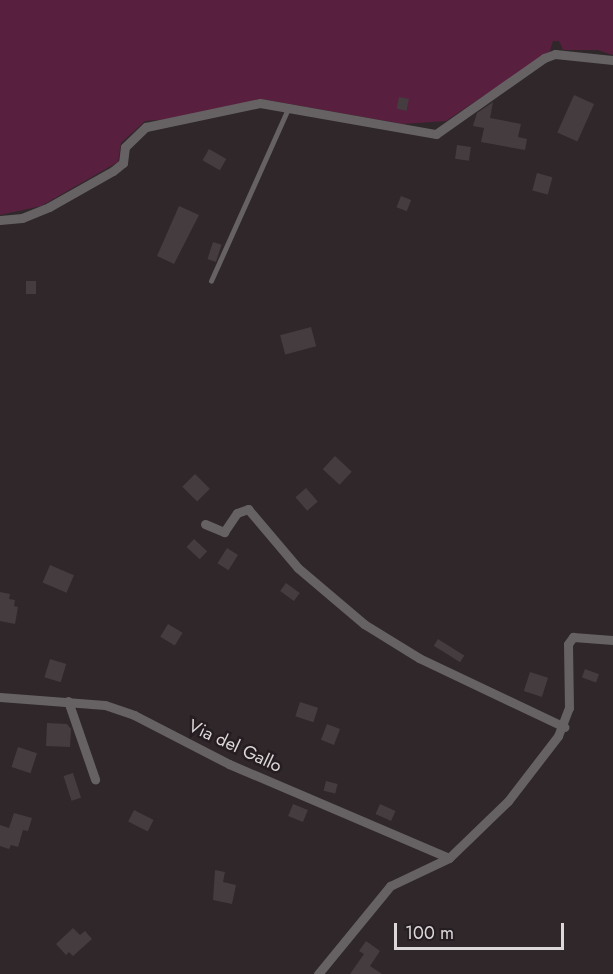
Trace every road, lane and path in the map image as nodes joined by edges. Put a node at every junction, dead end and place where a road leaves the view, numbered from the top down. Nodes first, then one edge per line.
1 (613, 60) edge
2 (289, 107) junction
3 (0, 220) edge
4 (211, 281) dead end
5 (205, 524) dead end
6 (613, 640) edge
7 (0, 697) edge
8 (68, 701) junction
9 (564, 727) junction
10 (95, 779) dead end
11 (449, 858) junction
12 (318, 974) edge

1 - 2 street
2 - 3 street
2 - 4 lane
5 - 9 street
6 - 9 street
7 - 8 street, Via del Gallo
8 - 10 street
8 - 11 street, Via del Gallo
9 - 11 street
11 - 12 street

